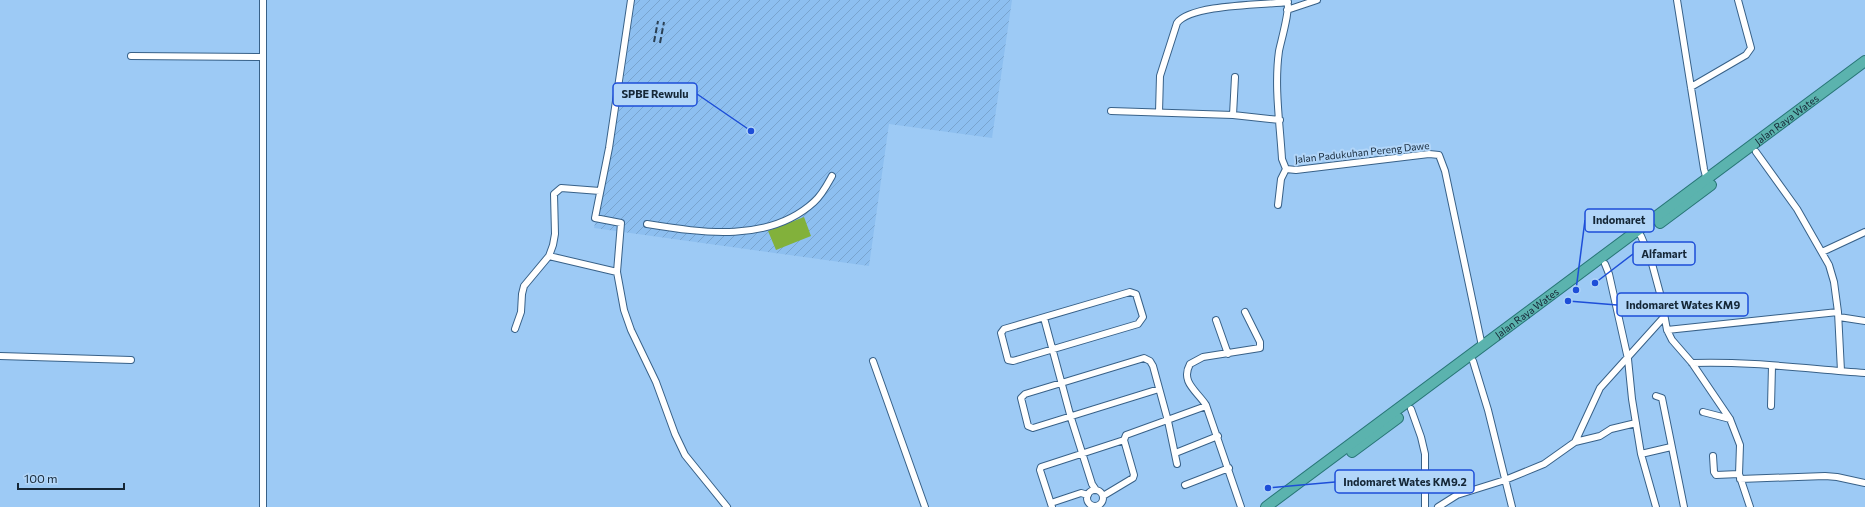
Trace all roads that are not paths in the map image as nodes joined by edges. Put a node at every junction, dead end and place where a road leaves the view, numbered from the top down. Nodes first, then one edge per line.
1 (263, 0) edge
2 (631, 0) edge
3 (1317, 0) edge
4 (1677, 0) edge
5 (1738, 0) edge
6 (1288, 1) edge
7 (1287, 10) junction
8 (131, 56) dead end
9 (263, 57) junction
10 (1865, 62) edge
11 (1865, 70) edge
12 (1235, 77) dead end
13 (1691, 87) junction
14 (1111, 111) dead end
15 (1159, 112) junction
16 (1233, 115) junction
17 (1280, 120) junction
18 (1756, 152) junction
19 (1286, 169) junction
20 (832, 176) dead end
21 (1707, 180) junction
22 (600, 190) junction
23 (1278, 205) dead end
24 (647, 224) dead end
25 (1865, 232) edge
26 (1639, 234) junction
27 (1822, 252) junction
28 (549, 256) junction
29 (1605, 264) junction
30 (616, 272) junction
31 (1246, 312) dead end
32 (1839, 315) junction
33 (1664, 317) junction
34 (1044, 318) junction
35 (1216, 320) dead end
36 (1865, 321) edge
37 (515, 329) dead end
38 (1667, 330) junction
39 (1482, 346) junction
40 (1053, 350) junction
41 (1228, 354) junction
42 (0, 356) edge
43 (1628, 359) junction
44 (131, 360) dead end
45 (873, 361) dead end
46 (1473, 361) junction
47 (1692, 363) junction
48 (1772, 366) junction
49 (1841, 371) junction
50 (1865, 373) edge
51 (1062, 382) junction
52 (1159, 388) junction
53 (1656, 396) dead end
54 (1206, 406) junction
55 (1771, 406) dead end
56 (1411, 409) junction
57 (1703, 412) dead end
58 (1071, 418) junction
59 (1730, 419) junction
60 (1168, 421) junction
61 (1636, 423) junction
62 (1218, 436) junction
63 (1124, 440) junction
64 (1575, 442) junction
65 (1671, 448) junction
66 (1178, 452) dead end
67 (1082, 454) junction
68 (1641, 454) junction
69 (1713, 456) dead end
70 (1177, 464) dead end
71 (1229, 468) junction
72 (1740, 476) junction
73 (1505, 480) junction
74 (1865, 483) edge
75 (1185, 485) dead end
76 (1096, 490) junction
77 (1088, 495) junction
78 (1103, 496) junction
79 (1052, 505) edge
80 (1097, 506) edge
81 (263, 507) edge
82 (727, 507) edge
83 (925, 507) edge
84 (1241, 507) edge
85 (1266, 507) edge
86 (1278, 507) edge
87 (1425, 507) edge
88 (1438, 507) edge
89 (1512, 507) edge
90 (1656, 507) edge
91 (1684, 507) edge
92 (1750, 507) edge

1 - 9 street
2 - 22 street
3 - 7 street
4 - 13 street
5 - 13 street
6 - 7 street, Jalan Padukuhan Pereng Dawe
6 - 15 street
7 - 17 street, Jalan Padukuhan Pereng Dawe
8 - 9 street
9 - 81 street
10 - 21 highway, Jalan Raya Wates
11 - 18 highway, Jalan Raya Wates
12 - 16 street
13 - 21 street
14 - 15 street
15 - 16 street
16 - 17 street
17 - 19 street, Jalan Padukuhan Pereng Dawe
18 - 26 highway, Jalan Raya Wates
18 - 27 street
19 - 23 street
19 - 39 street, Jalan Padukuhan Pereng Dawe
20 - 24 street
21 - 26 highway, Jalan Raya Wates
22 - 28 street
22 - 30 street
25 - 27 street
26 - 29 highway, Jalan Raya Wates
26 - 33 street
26 - 39 highway, Jalan Raya Wates
27 - 32 street
28 - 30 street
28 - 37 street
29 - 43 street
29 - 46 highway, Jalan Raya Wates
30 - 82 street
31 - 41 street
32 - 36 street
32 - 38 street
32 - 49 street
33 - 38 street
33 - 43 street
34 - 40 street
34 - 40 street
34 - 40 street
35 - 41 street
38 - 47 street
39 - 85 highway, Jalan Raya Wates
40 - 51 street
41 - 54 street
42 - 44 street
43 - 61 street
43 - 64 street
45 - 83 street
46 - 56 highway, Jalan Raya Wates
46 - 73 street
47 - 48 street
47 - 59 street
48 - 49 street
48 - 55 street
49 - 50 street
51 - 52 street
51 - 58 street
51 - 58 street
52 - 58 street
52 - 60 street
53 - 65 street
54 - 60 street
54 - 62 street
56 - 86 highway, Jalan Raya Wates
56 - 87 street
57 - 59 street
58 - 67 street
59 - 72 street
60 - 63 street
60 - 70 street
61 - 64 street
61 - 68 street
62 - 66 street
62 - 71 street
63 - 67 street
63 - 78 street
64 - 73 street
65 - 68 street
65 - 91 street
67 - 76 street
67 - 79 street
68 - 90 street
69 - 72 street
71 - 75 street
71 - 84 street
72 - 74 street
72 - 92 street
73 - 88 street
73 - 89 street
76 - 77 street
76 - 78 street
77 - 79 street
77 - 80 street
78 - 80 street

